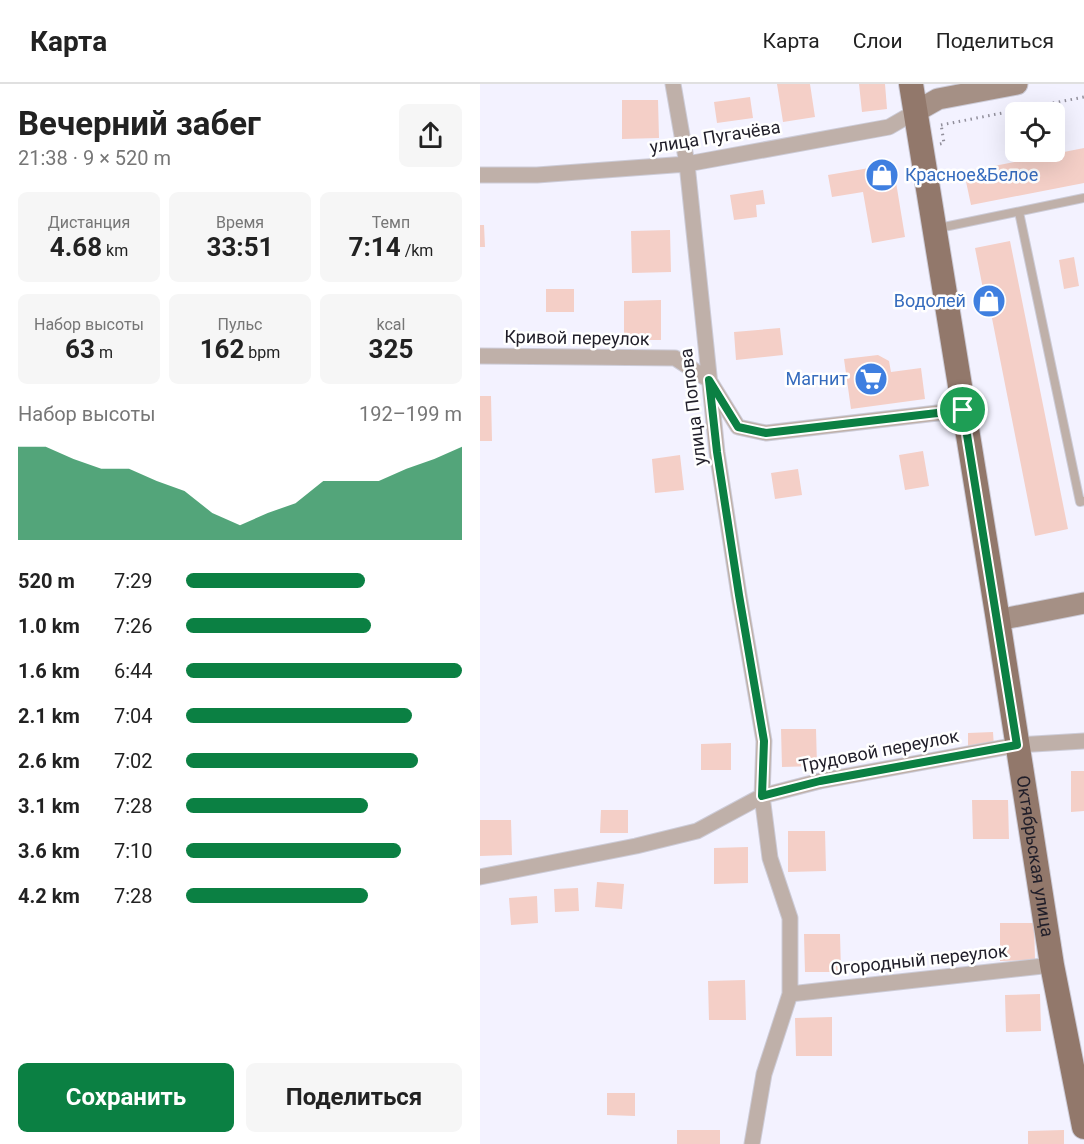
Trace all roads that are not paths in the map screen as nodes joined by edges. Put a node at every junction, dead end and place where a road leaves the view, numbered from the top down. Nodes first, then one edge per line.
1 (673, 84) edge
2 (911, 84) edge
3 (1017, 84) edge
4 (915, 112) junction
5 (687, 164) junction
6 (480, 175) edge
7 (1084, 198) edge
8 (1019, 212) junction
9 (934, 229) junction
10 (480, 356) edge
11 (709, 380) junction
12 (963, 410) junction
13 (1084, 501) edge
14 (1084, 603) edge
15 (998, 620) junction
16 (1084, 741) edge
17 (1017, 745) junction
18 (762, 796) junction
19 (480, 877) edge
20 (1052, 966) junction
21 (790, 994) junction
22 (1084, 1127) edge
23 (752, 1144) edge

1 - 5 street, улица Попова
2 - 4 main road, Октябрьская улица
3 - 4 street
4 - 5 street, улица Пугачёва
4 - 9 main road, Октябрьская улица
5 - 6 street, улица Пугачёва
5 - 11 street, улица Попова
7 - 8 lane
8 - 9 lane
8 - 13 lane
9 - 12 main road, Октябрьская улица
10 - 11 street, Кривой переулок
11 - 12 street, Кривой переулок
11 - 18 street, улица Попова
12 - 15 main road, Октябрьская улица
14 - 15 street
15 - 17 main road, Октябрьская улица
16 - 17 street, Трудовой переулок
17 - 18 street, Трудовой переулок
17 - 20 main road, Октябрьская улица
18 - 19 street, Трудовой переулок
18 - 21 street, улица Попова
20 - 21 street, Огородный переулок
20 - 22 main road, Октябрьская улица
21 - 23 street, улица Попова

